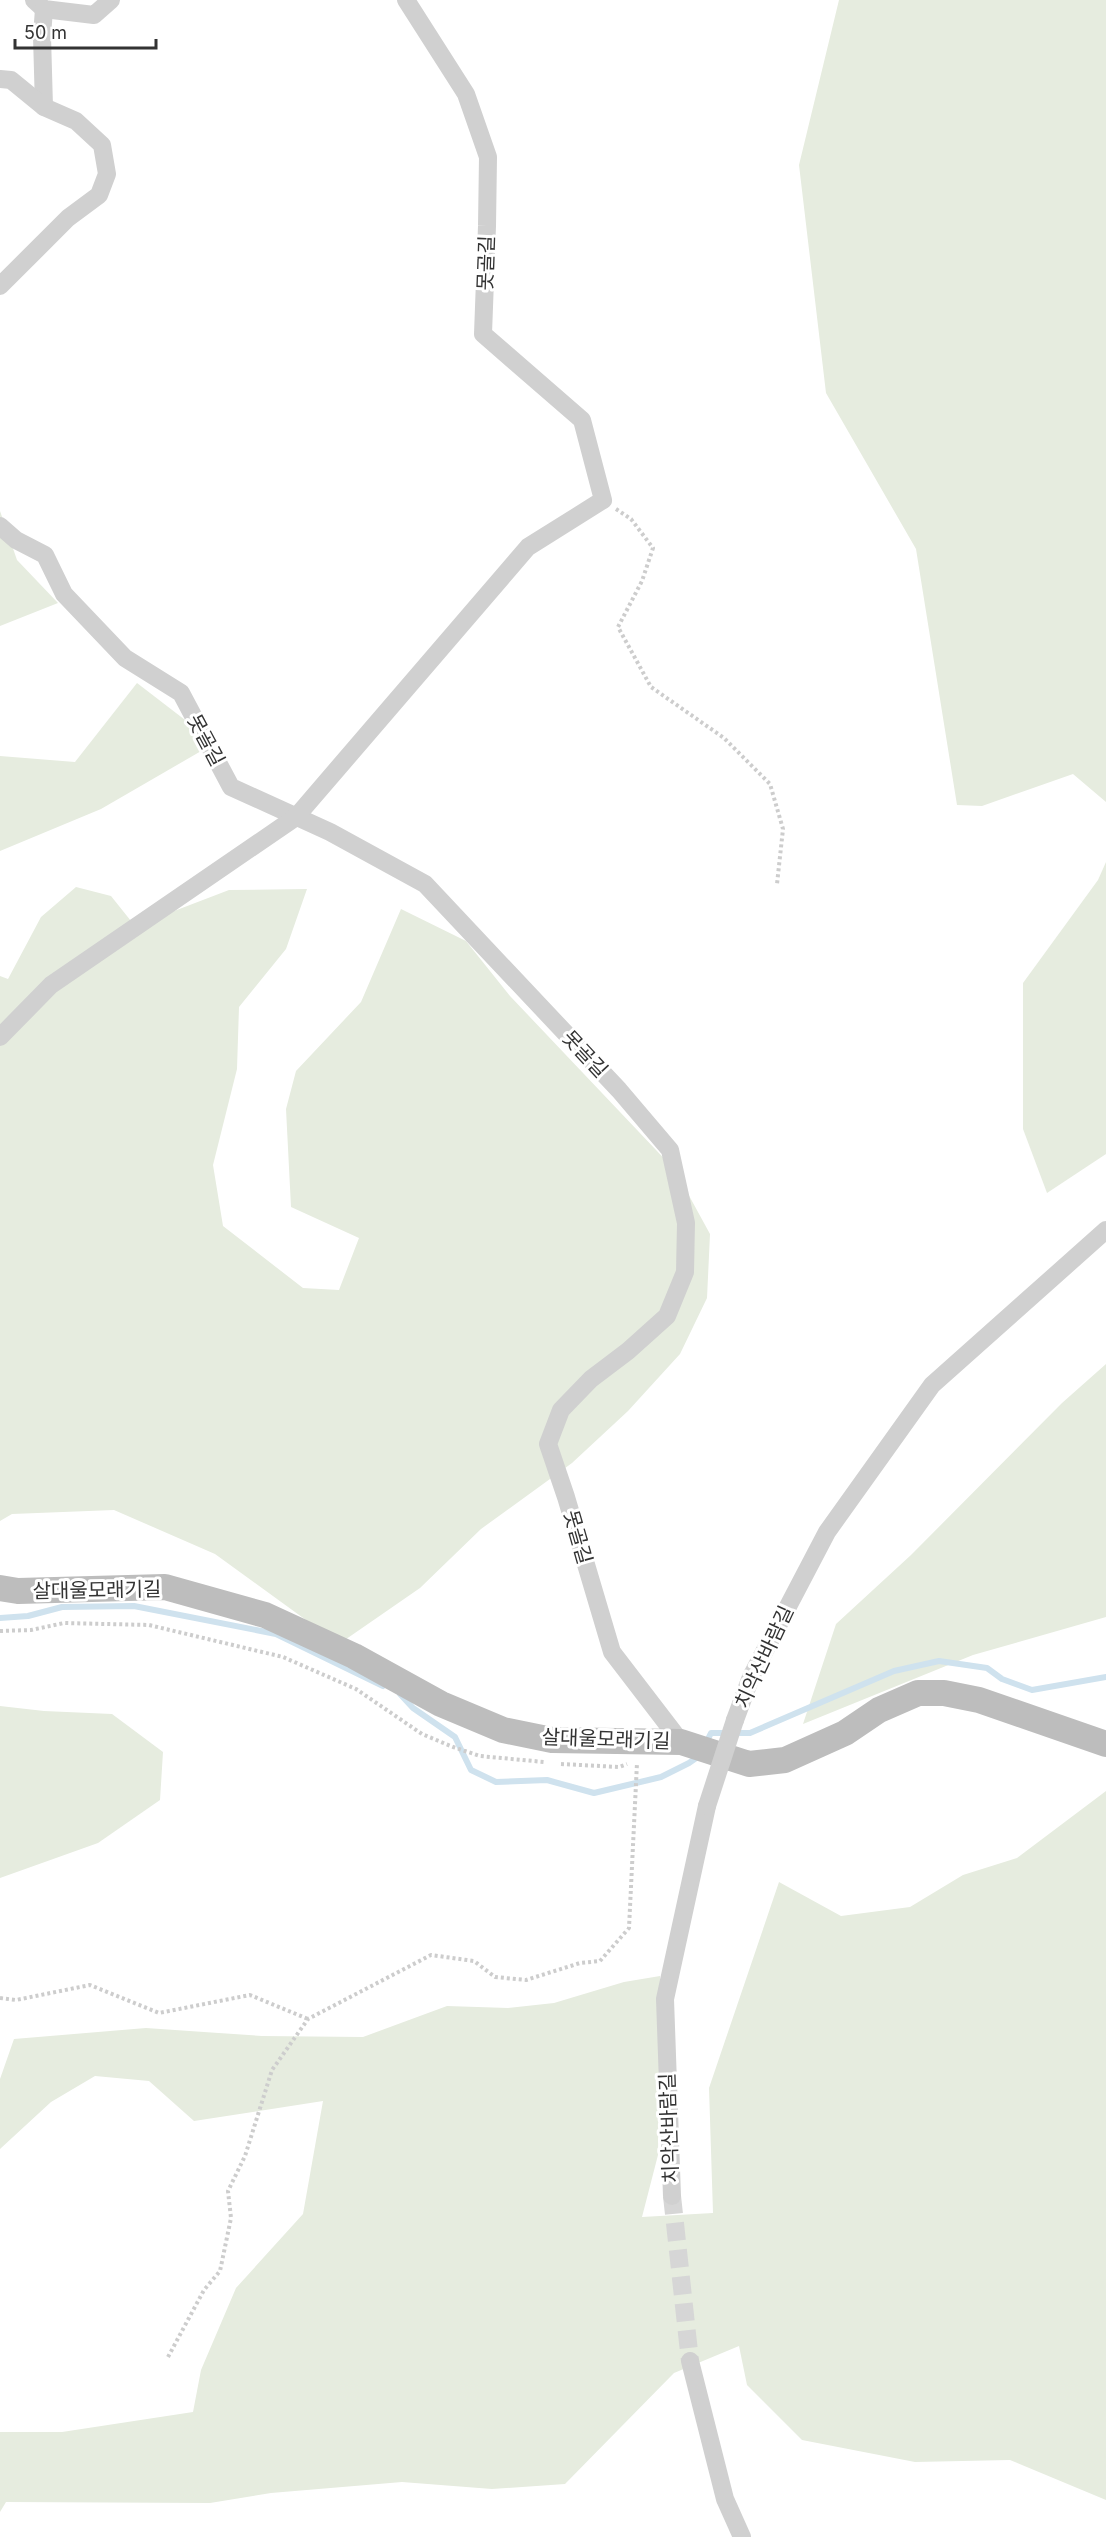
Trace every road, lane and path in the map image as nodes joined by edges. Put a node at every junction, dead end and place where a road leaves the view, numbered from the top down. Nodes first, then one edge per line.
1 (111, 0) edge
2 (406, 0) edge
3 (39, 4) edge
4 (0, 79) edge
5 (44, 107) junction
6 (0, 285) edge
7 (603, 500) junction
8 (0, 526) edge
9 (296, 817) junction
10 (777, 884) dead end
11 (0, 1037) edge
12 (1106, 1230) edge
13 (0, 1588) edge
14 (0, 1631) edge
15 (688, 1744) junction
16 (1106, 1744) edge
17 (480, 1756) dead end
18 (638, 1760) dead end
19 (0, 1998) edge
20 (308, 2019) junction
21 (672, 2196) tunnel mouth
22 (168, 2357) dead end
23 (690, 2361) tunnel mouth
24 (742, 2537) edge

1 - 3 street
2 - 7 street, 못골길
3 - 5 street
4 - 5 street
5 - 6 street
7 - 9 street
7 - 10 path
8 - 9 street, 못골길
9 - 11 street
9 - 15 street, 못골길
12 - 21 street, 치악산바람길, bridge
13 - 15 street, 살대울모래기길
14 - 17 path
15 - 16 street, 살대울모래기길
18 - 20 path
19 - 20 path
20 - 22 path
23 - 24 street

